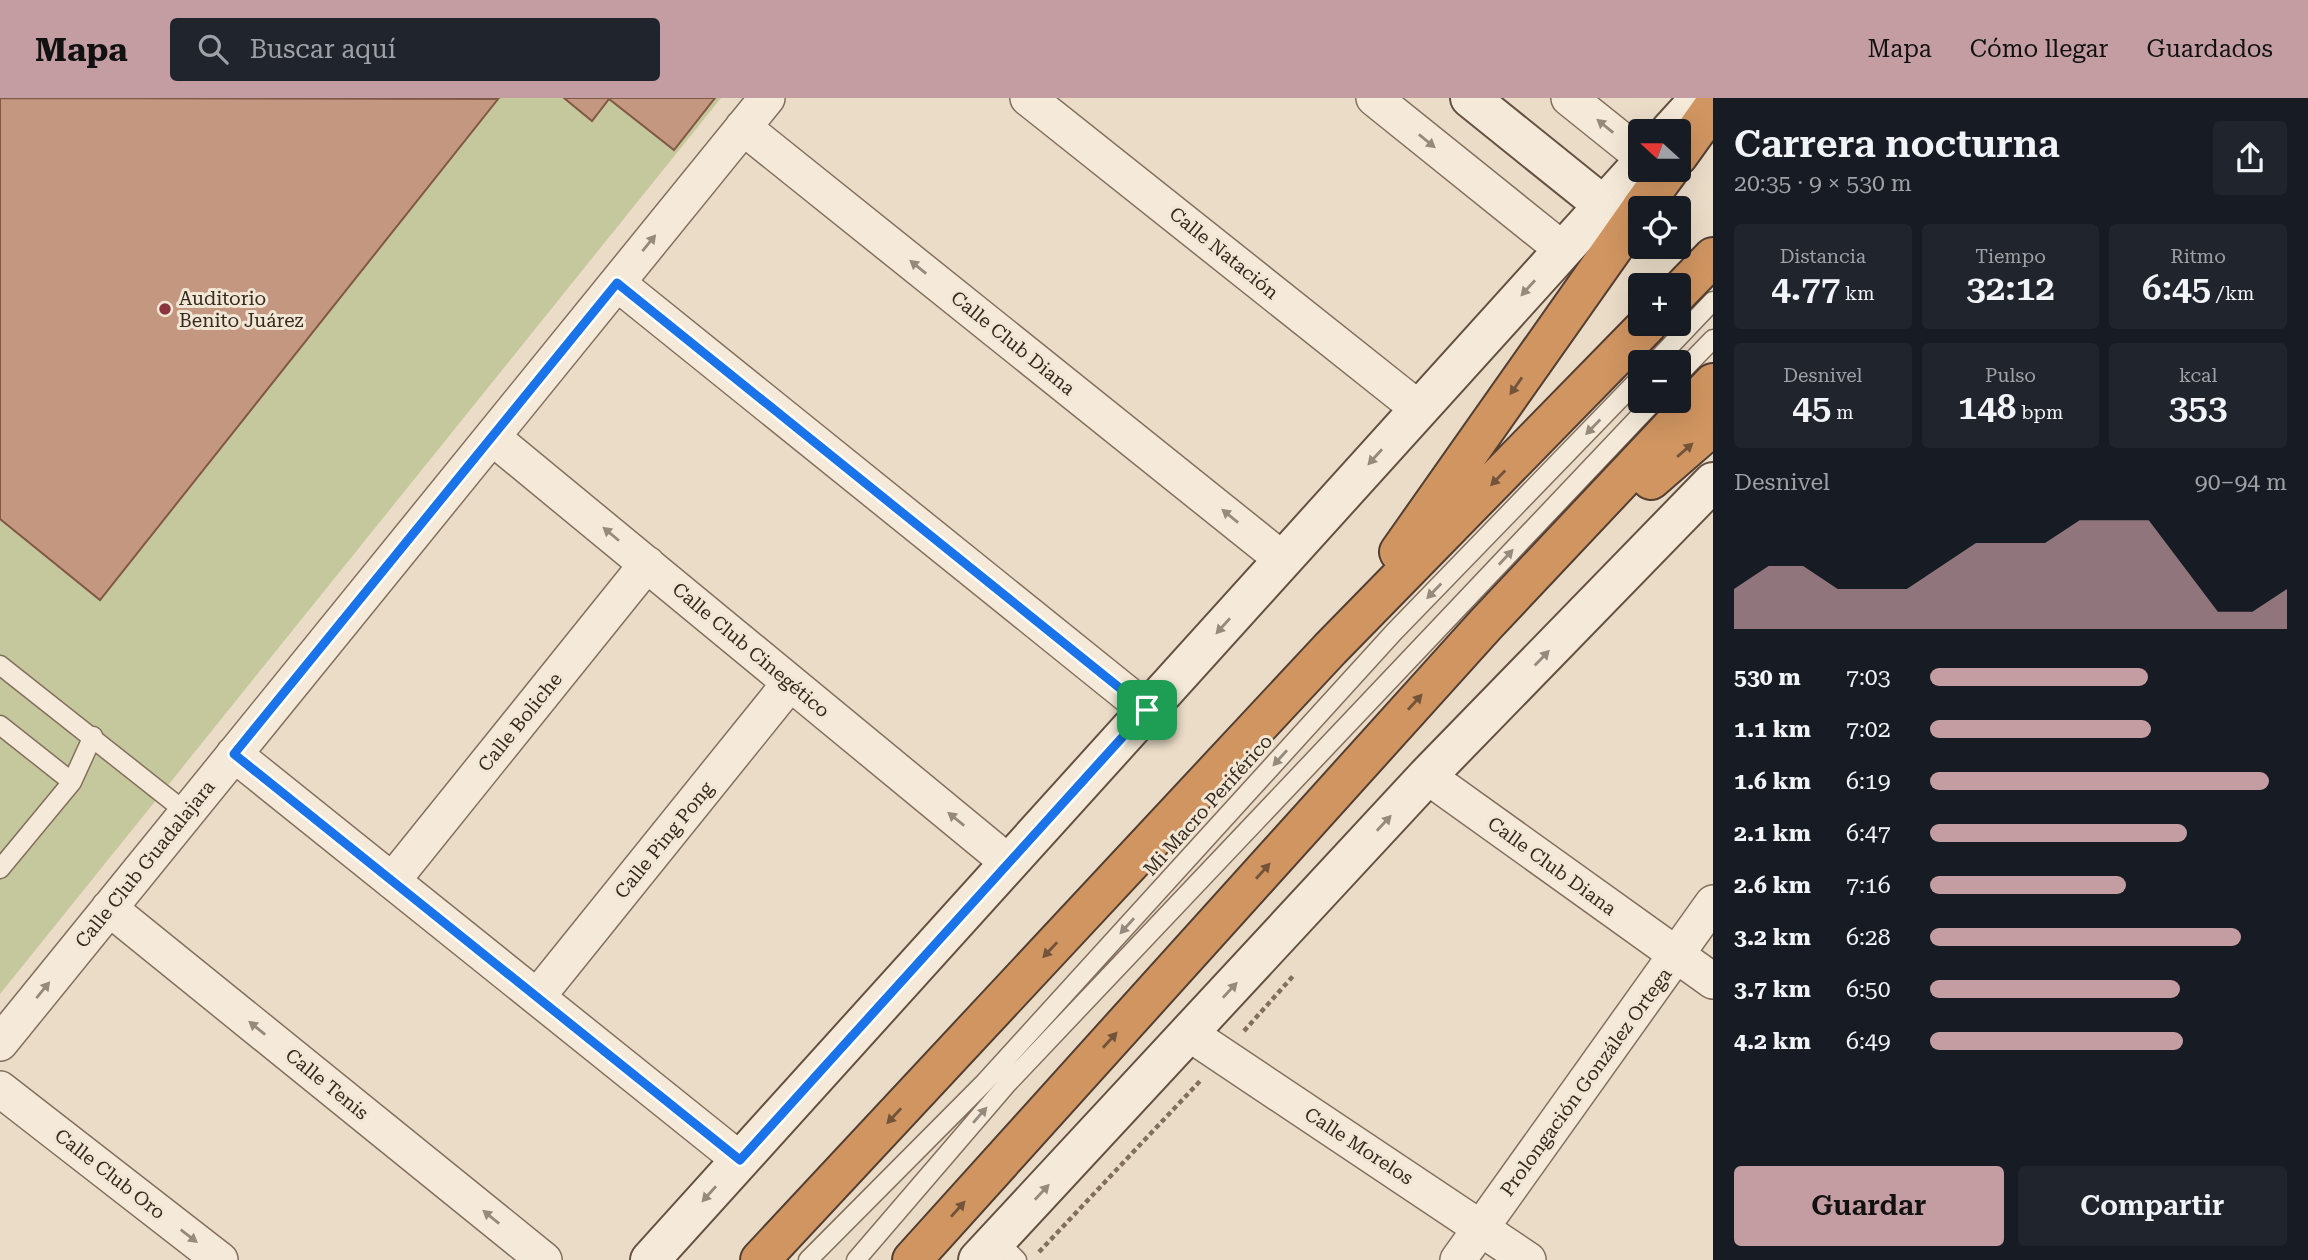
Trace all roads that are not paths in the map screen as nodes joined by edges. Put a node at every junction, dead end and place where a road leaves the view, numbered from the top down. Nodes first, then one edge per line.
1 (767, 98) edge
2 (1028, 98) edge
3 (1374, 98) edge
4 (1471, 98) edge
5 (1569, 98) edge
6 (1700, 98) edge
7 (1713, 107) edge
8 (1681, 119) edge
9 (743, 127) junction
10 (1691, 138) edge
11 (1628, 145) edge
12 (1655, 182) edge
13 (1641, 196) edge
14 (1628, 208) edge
15 (1563, 250) junction
16 (1713, 257) edge
17 (1691, 280) edge
18 (617, 283) junction
19 (1713, 302) edge
20 (1636, 336) edge
21 (1713, 339) edge
22 (1667, 350) edge
23 (1691, 362) edge
24 (1713, 383) edge
25 (1628, 390) edge
26 (1419, 409) junction
27 (1643, 413) edge
28 (1713, 426) edge
29 (492, 437) junction
30 (1713, 482) edge
31 (1283, 560) junction
32 (647, 564) junction
33 (1486, 624) junction
34 (1330, 649) junction
35 (0, 664) edge
36 (790, 683) junction
37 (1147, 710) junction
38 (0, 725) edge
39 (93, 736) junction
40 (234, 754) junction
41 (1427, 776) junction
42 (72, 782) junction
43 (187, 813) junction
44 (1009, 863) junction
45 (0, 869) edge
46 (392, 881) junction
47 (1713, 903) edge
48 (109, 908) junction
49 (1677, 956) junction
50 (1713, 981) edge
51 (537, 997) junction
52 (1190, 1034) junction
53 (0, 1043) edge
54 (0, 1089) edge
55 (740, 1160) junction
56 (1482, 1227) junction
57 (997, 1253) edge
58 (220, 1260) edge
59 (544, 1260) edge
60 (650, 1260) edge
61 (760, 1260) edge
62 (808, 1260) edge
63 (856, 1260) edge
64 (912, 1260) edge
65 (1458, 1260) edge
66 (1528, 1260) edge

1 - 9 street, Calle Club Guadalajara
2 - 26 street, Calle Natación
3 -> 15 street
4 - 14 street
11 -> 5 street
6 - 8 street
7 - 10 highway
18 -> 9 street, Calle Club Guadalajara
31 -> 9 street, Calle Club Diana
12 - 13 highway
14 - 15 street
14 -> 34 highway
15 -> 26 street
16 - 17 highway
18 - 29 street, Calle Club Guadalajara
18 - 37 street
19 - 22 lane
20 -> 34 highway
21 - 23 lane
24 - 33 highway
25 -> 62 lane, Mi Macro Periférico
26 -> 31 street
63 -> 27 lane
33 -> 28 highway
32 -> 29 street, Calle Club Cinegético
29 - 40 street, Calle Club Guadalajara
41 -> 30 street
31 -> 37 street
32 - 36 street, Calle Club Cinegético
32 - 46 street, Calle Boliche
64 -> 33 highway
34 -> 61 highway
35 - 39 lane
44 -> 36 street, Calle Club Cinegético
36 - 51 street, Calle Ping Pong
37 - 44 street
38 - 42 lane
39 - 42 lane
39 - 43 lane
40 - 43 street, Calle Club Guadalajara
40 - 46 street
41 - 49 street, Calle Club Diana
52 -> 41 street
42 - 45 lane
43 - 48 street, Calle Club Guadalajara
44 - 55 street
46 - 51 street
47 - 49 street, Prolongación González Ortega
53 -> 48 street, Calle Club Guadalajara
59 -> 48 street, Calle Tenis
49 - 50 street, Calle Club Diana
49 - 56 street, Prolongación González Ortega
51 - 55 street
52 - 56 street, Calle Morelos
57 -> 52 street
54 -> 58 street, Calle Club Oro
55 -> 60 street
56 - 65 street, Prolongación González Ortega
56 - 66 street, Calle Morelos

